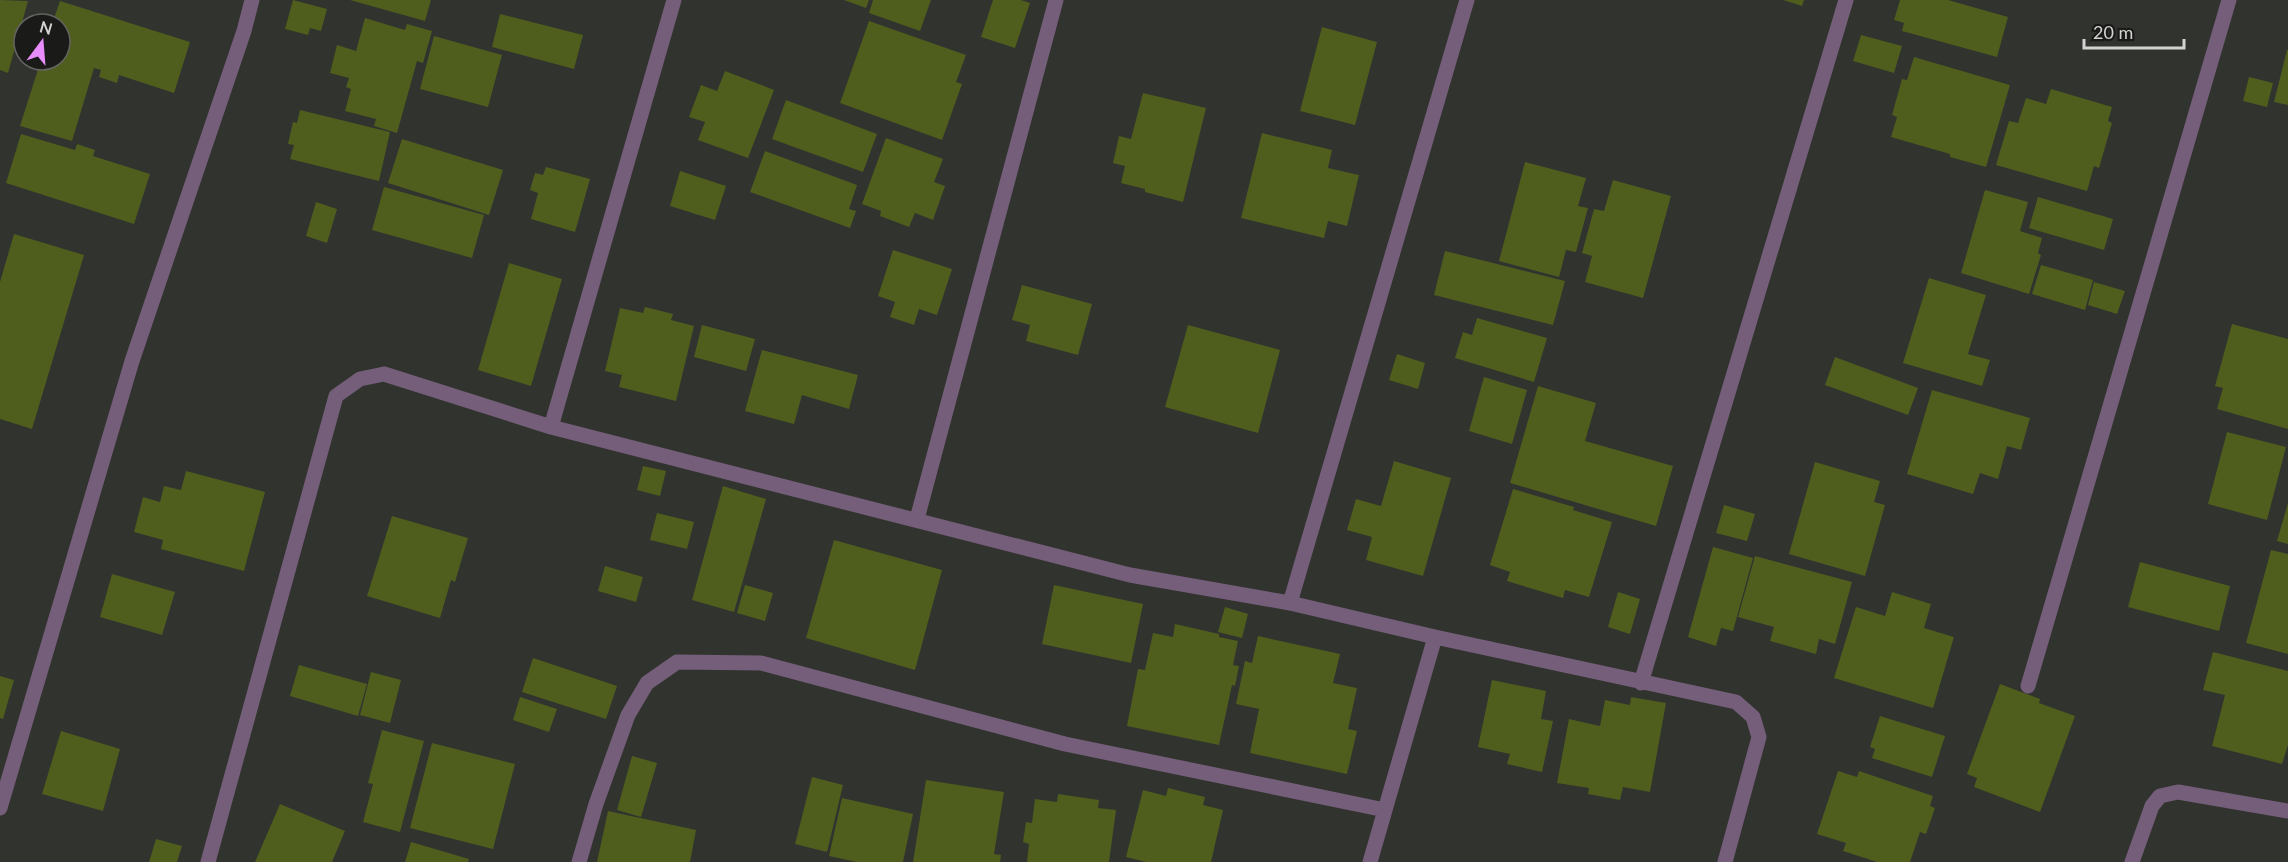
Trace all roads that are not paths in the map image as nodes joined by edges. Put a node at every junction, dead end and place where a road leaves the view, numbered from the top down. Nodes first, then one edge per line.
1 (252, 0) edge
2 (674, 0) edge
3 (1056, 0) edge
4 (1467, 0) edge
5 (1846, 0) edge
6 (2229, 0) edge
7 (551, 428) junction
8 (917, 519) junction
9 (1290, 603) junction
10 (1435, 637) junction
11 (1641, 683) junction
12 (2028, 686) dead end
13 (0, 808) edge
14 (1386, 810) junction
15 (2288, 811) edge
16 (208, 862) edge
17 (579, 862) edge
18 (1370, 862) edge
19 (1725, 862) edge
20 (2132, 862) edge

1 - 13 street
2 - 7 street
3 - 8 street
4 - 9 street
5 - 11 street
6 - 12 street
7 - 8 street
7 - 16 street
8 - 9 street
9 - 10 street
10 - 11 street
10 - 14 street
11 - 19 street
14 - 17 street
14 - 18 street
15 - 20 street

